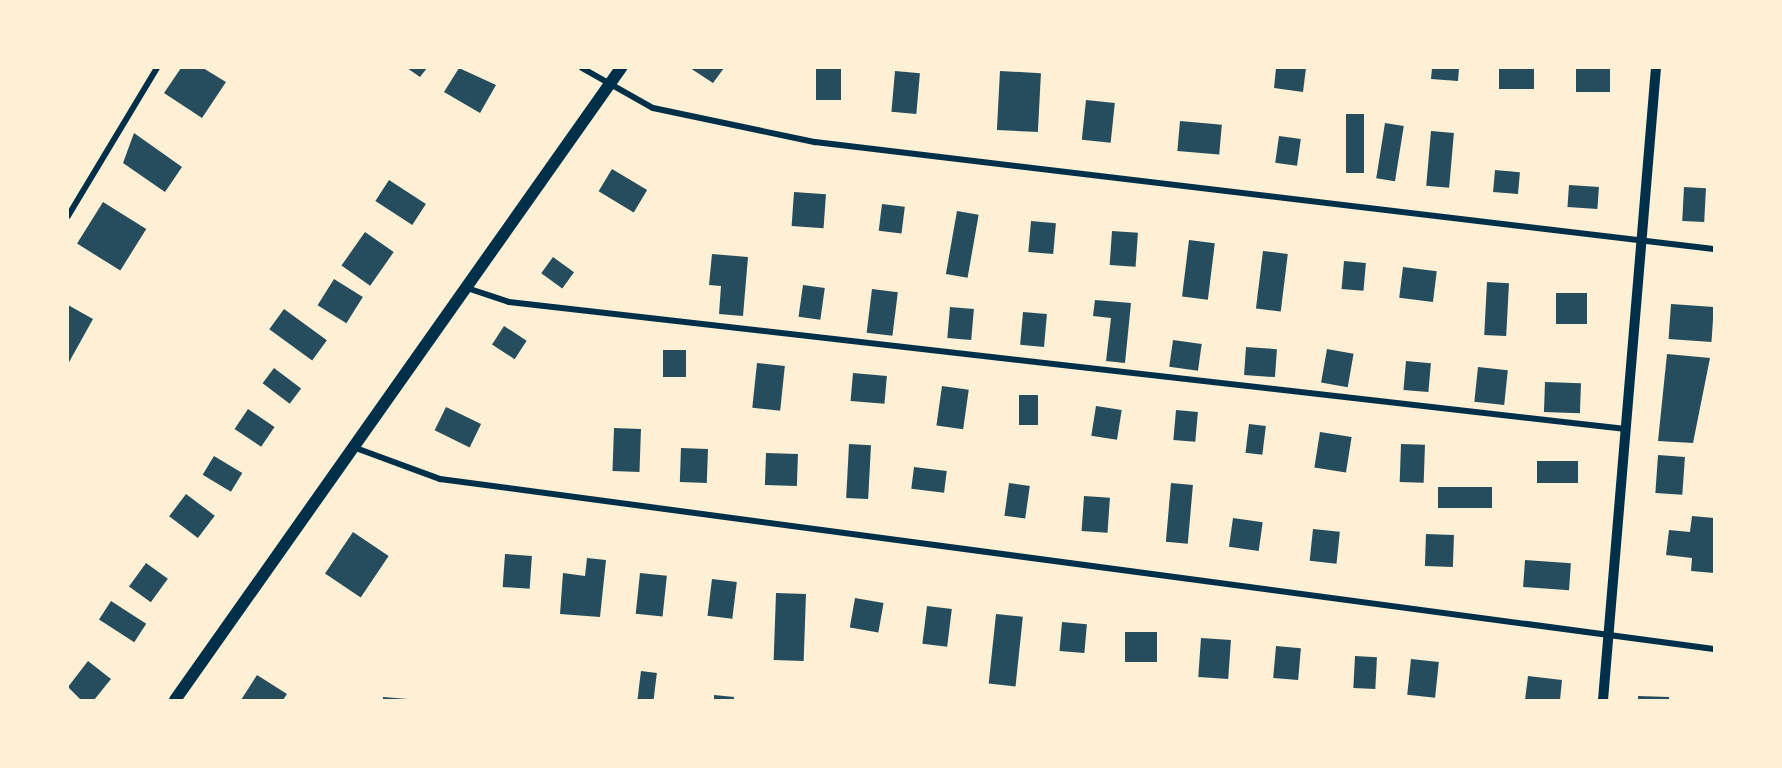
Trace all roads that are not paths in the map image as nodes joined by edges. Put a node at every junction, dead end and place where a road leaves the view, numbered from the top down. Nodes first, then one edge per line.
1 (157, 68) edge
2 (582, 68) edge
3 (621, 68) edge
4 (1656, 68) edge
5 (607, 87) junction
6 (68, 216) edge
7 (1641, 238) junction
8 (1714, 249) edge
9 (467, 288) junction
10 (1626, 429) junction
11 (353, 447) junction
12 (1609, 637) junction
13 (1714, 650) edge
14 (175, 700) edge
15 (1603, 700) edge

1 - 6 street
2 - 5 street
3 - 5 main road
4 - 7 street
5 - 7 street
5 - 9 main road
7 - 8 street
7 - 10 street
9 - 10 street
9 - 11 main road
10 - 12 street
11 - 12 street
11 - 14 main road
12 - 13 street
12 - 15 street

